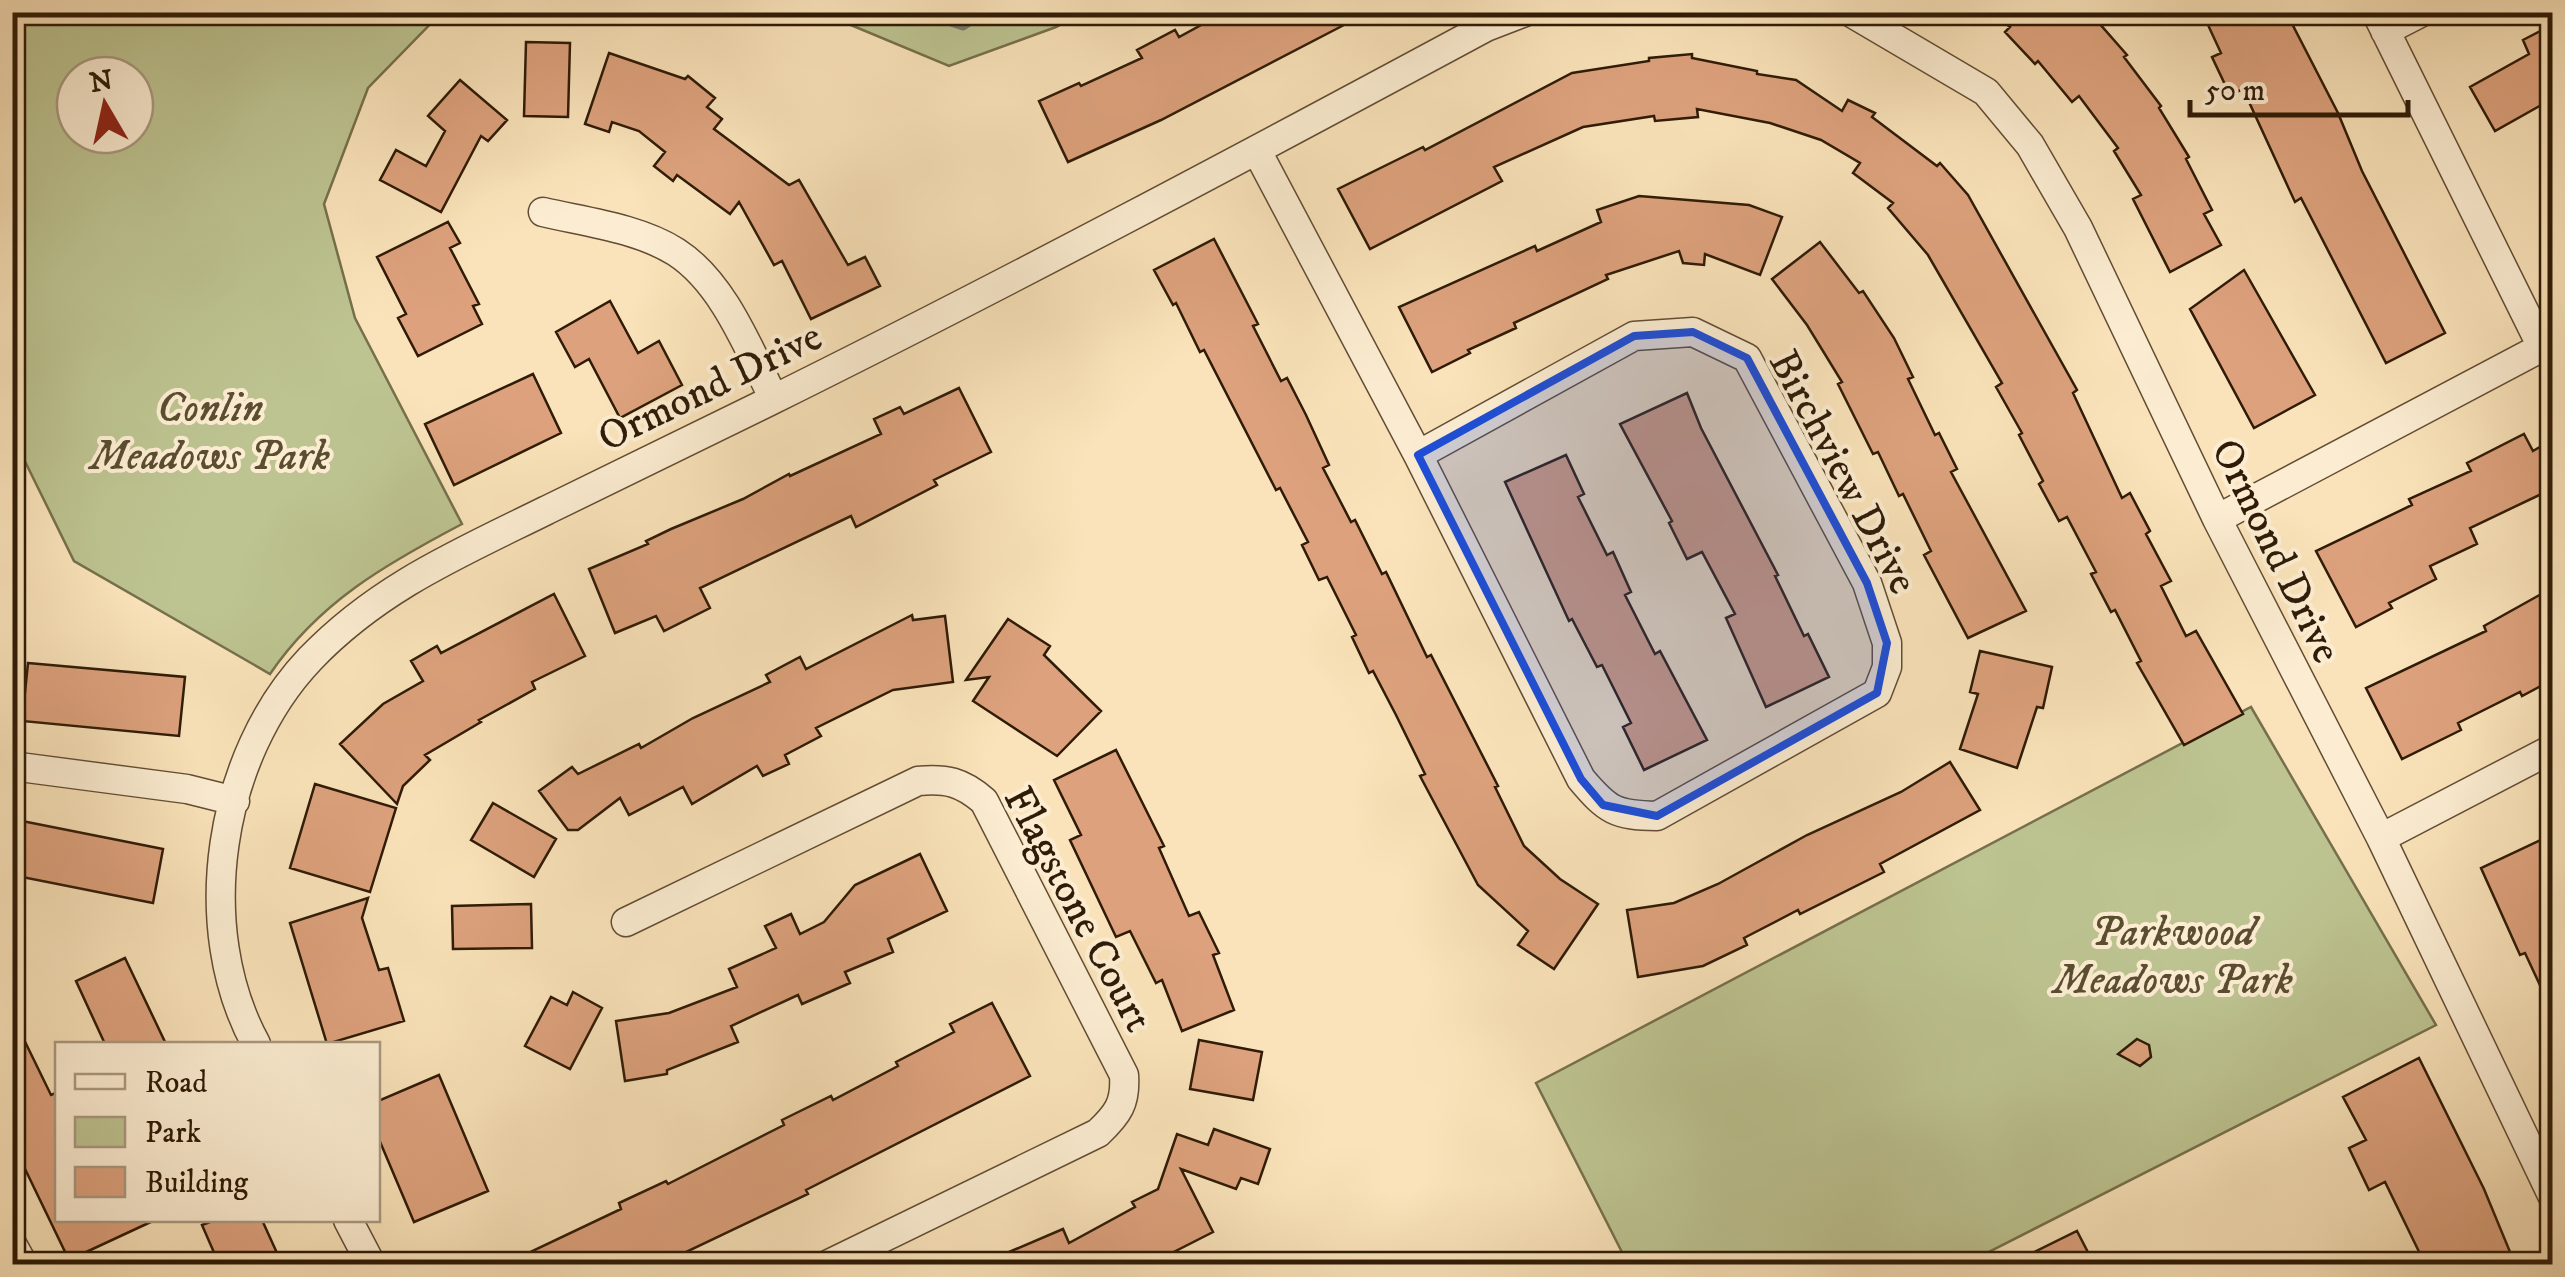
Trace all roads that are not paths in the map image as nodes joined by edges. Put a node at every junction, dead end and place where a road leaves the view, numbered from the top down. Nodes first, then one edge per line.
1 (1525, 12) edge
2 (1850, 12) edge
3 (2422, 12) edge
4 (2380, 22) edge
5 (1257, 151) junction
6 (542, 212) dead end
7 (2548, 344) edge
8 (774, 399) junction
9 (1418, 455) junction
10 (2217, 519) junction
11 (2552, 749) edge
12 (12, 766) edge
13 (235, 800) junction
14 (2380, 838) junction
15 (626, 922) dead end
16 (255, 1042) edge
17 (2552, 1195) edge
18 (349, 1222) edge
19 (12, 1244) edge
20 (23, 1264) edge
21 (372, 1264) edge
22 (829, 1264) edge

1 - 5 street, Ormond Drive
2 - 10 street, Ormond Drive
3 - 4 street
4 - 7 street
5 - 8 street, Ormond Drive
5 - 9 street, Birchview Drive
6 - 8 street
7 - 10 street
8 - 13 street, Ormond Drive
9 - 9 street, Birchview Drive
10 - 14 street, Ormond Drive
11 - 14 street
12 - 13 street
13 - 16 street, Ormond Drive
14 - 17 street, Ormond Drive
15 - 22 street, Flagstone Court
18 - 21 street
19 - 20 street

